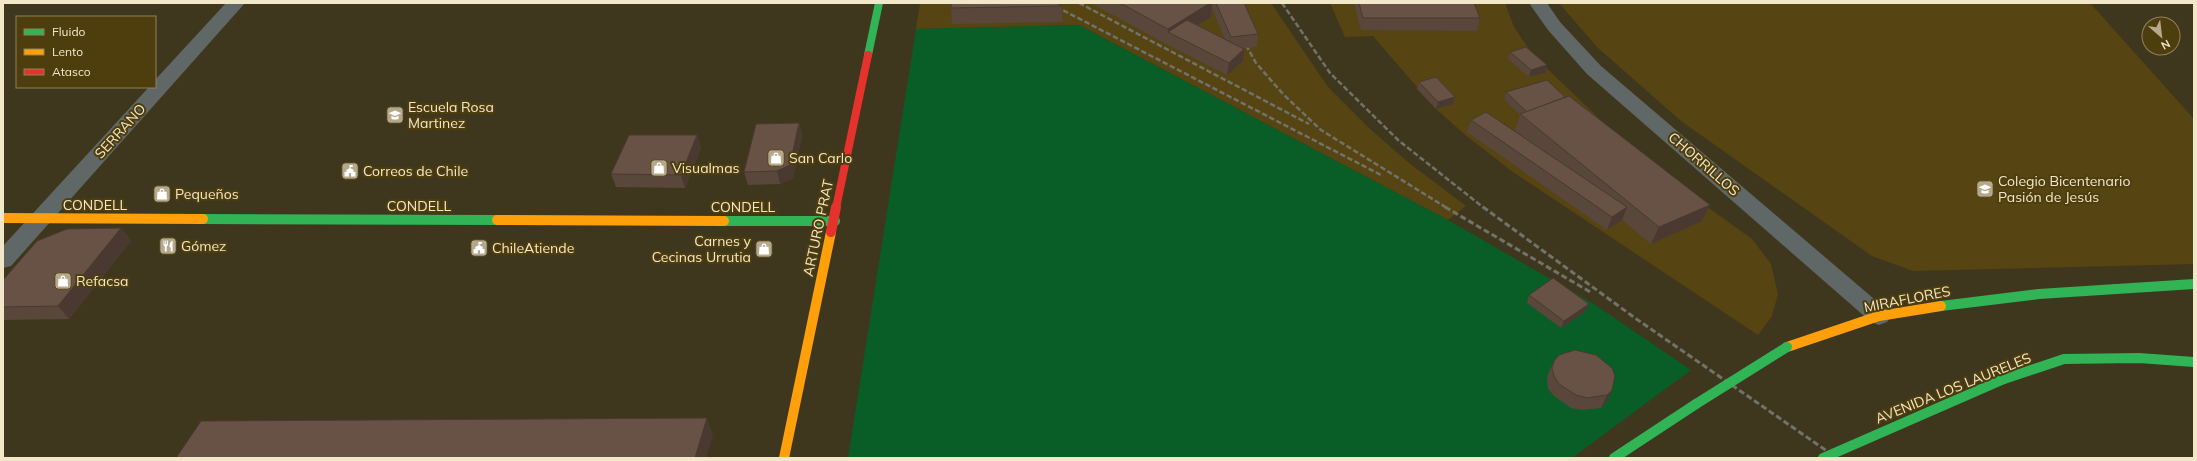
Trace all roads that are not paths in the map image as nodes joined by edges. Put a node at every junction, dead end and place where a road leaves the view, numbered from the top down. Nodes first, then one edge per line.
1 (236, 3) edge
2 (879, 3) edge
3 (1538, 3) edge
4 (3, 218) edge
5 (40, 219) junction
6 (835, 221) junction
7 (3, 260) edge
8 (2194, 284) edge
9 (1879, 316) junction
10 (2194, 362) edge
11 (784, 458) edge
12 (1614, 458) edge
13 (1823, 458) edge

1 - 5 street, SERRANO
2 - 6 street, ARTURO PRAT
3 - 9 street, CHORRILLOS
4 - 5 street, CONDELL
5 - 6 street, CONDELL
5 - 7 street, SERRANO
6 - 11 street, ARTURO PRAT
8 - 9 street, MIRAFLORES
9 - 12 street, MIRAFLORES, bridge
10 - 13 street, AVENIDA LOS LAURELES, bridge

